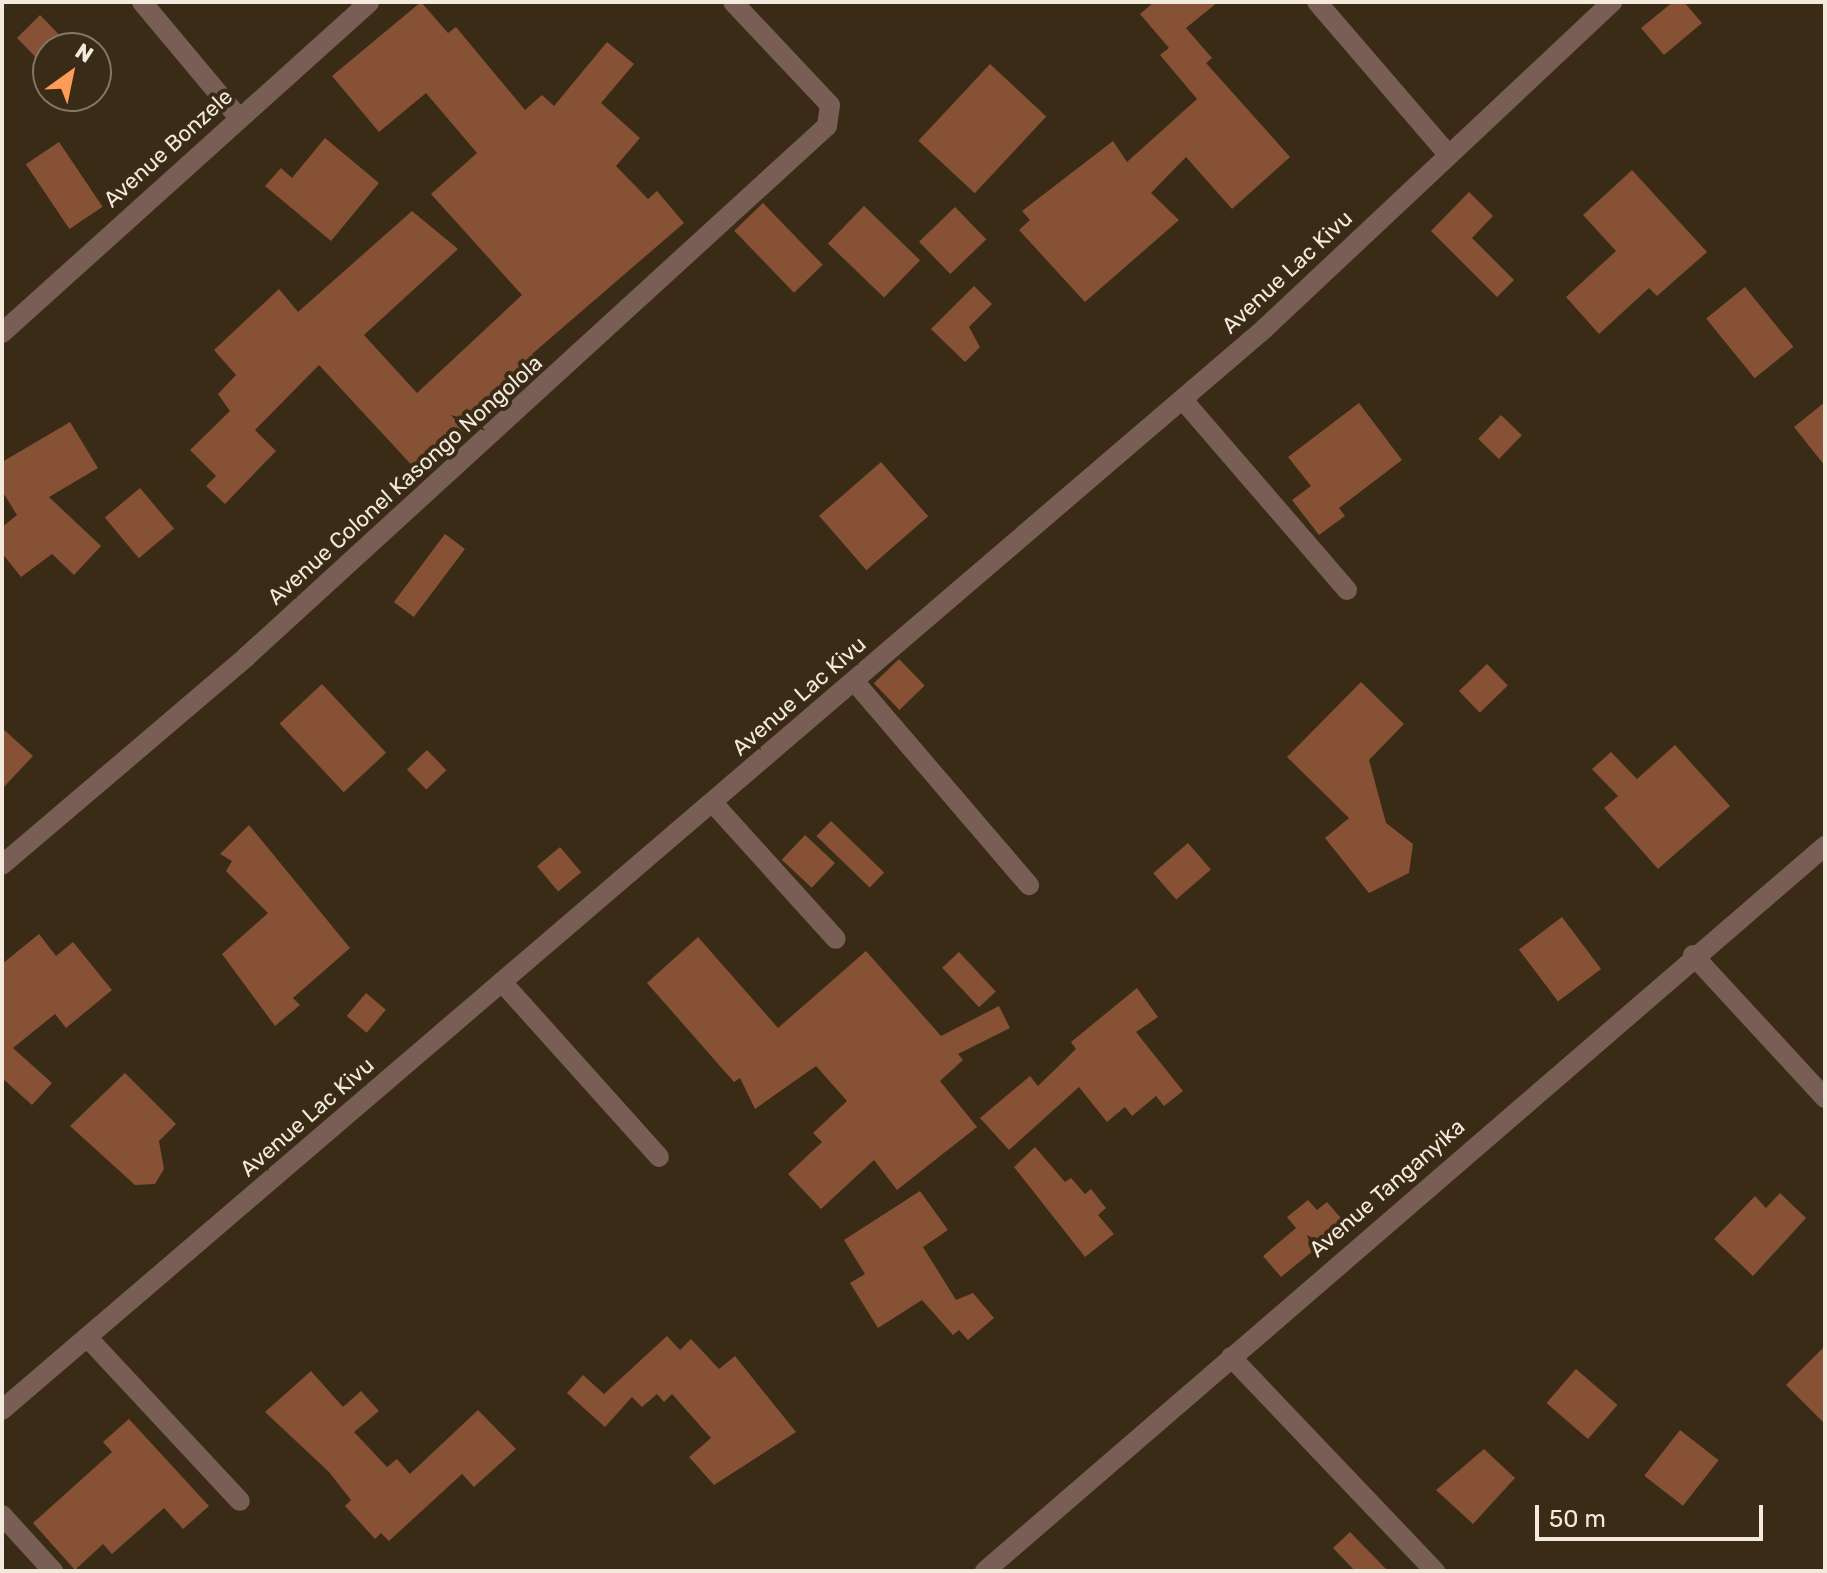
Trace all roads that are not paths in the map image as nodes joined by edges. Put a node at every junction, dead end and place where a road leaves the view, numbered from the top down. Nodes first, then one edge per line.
1 (142, 2) edge
2 (369, 2) edge
3 (733, 2) edge
4 (1317, 2) edge
5 (1612, 2) edge
6 (238, 117) junction
7 (1447, 153) junction
8 (2, 333) edge
9 (1183, 400) junction
10 (1347, 590) dead end
11 (854, 681) junction
12 (713, 803) junction
13 (1825, 846) edge
14 (2, 865) edge
15 (1029, 885) dead end
16 (836, 939) dead end
17 (1693, 955) junction
18 (502, 982) junction
19 (1825, 1098) edge
20 (659, 1157) dead end
21 (87, 1337) junction
22 (1231, 1357) junction
23 (2, 1410) edge
24 (240, 1501) dead end
25 (2, 1515) edge
26 (53, 1571) edge
27 (985, 1571) edge
28 (1435, 1571) edge

1 - 6 street
2 - 6 street, Avenue Bonzele
3 - 14 street, Avenue Colonel Kasongo Nongolola
4 - 7 street
5 - 7 street, Avenue Lac Kivu
6 - 8 street, Avenue Bonzele
7 - 9 street, Avenue Lac Kivu
9 - 10 street
9 - 11 street, Avenue Lac Kivu
11 - 12 street, Avenue Lac Kivu
11 - 15 street
12 - 16 street
12 - 18 street, Avenue Lac Kivu
13 - 17 street, Avenue Tanganyika
17 - 19 street
17 - 22 street, Avenue Tanganyika
18 - 20 street
18 - 21 street, Avenue Lac Kivu
21 - 23 street, Avenue Lac Kivu
21 - 24 street
22 - 27 street, Avenue Tanganyika
22 - 28 street
25 - 26 street

